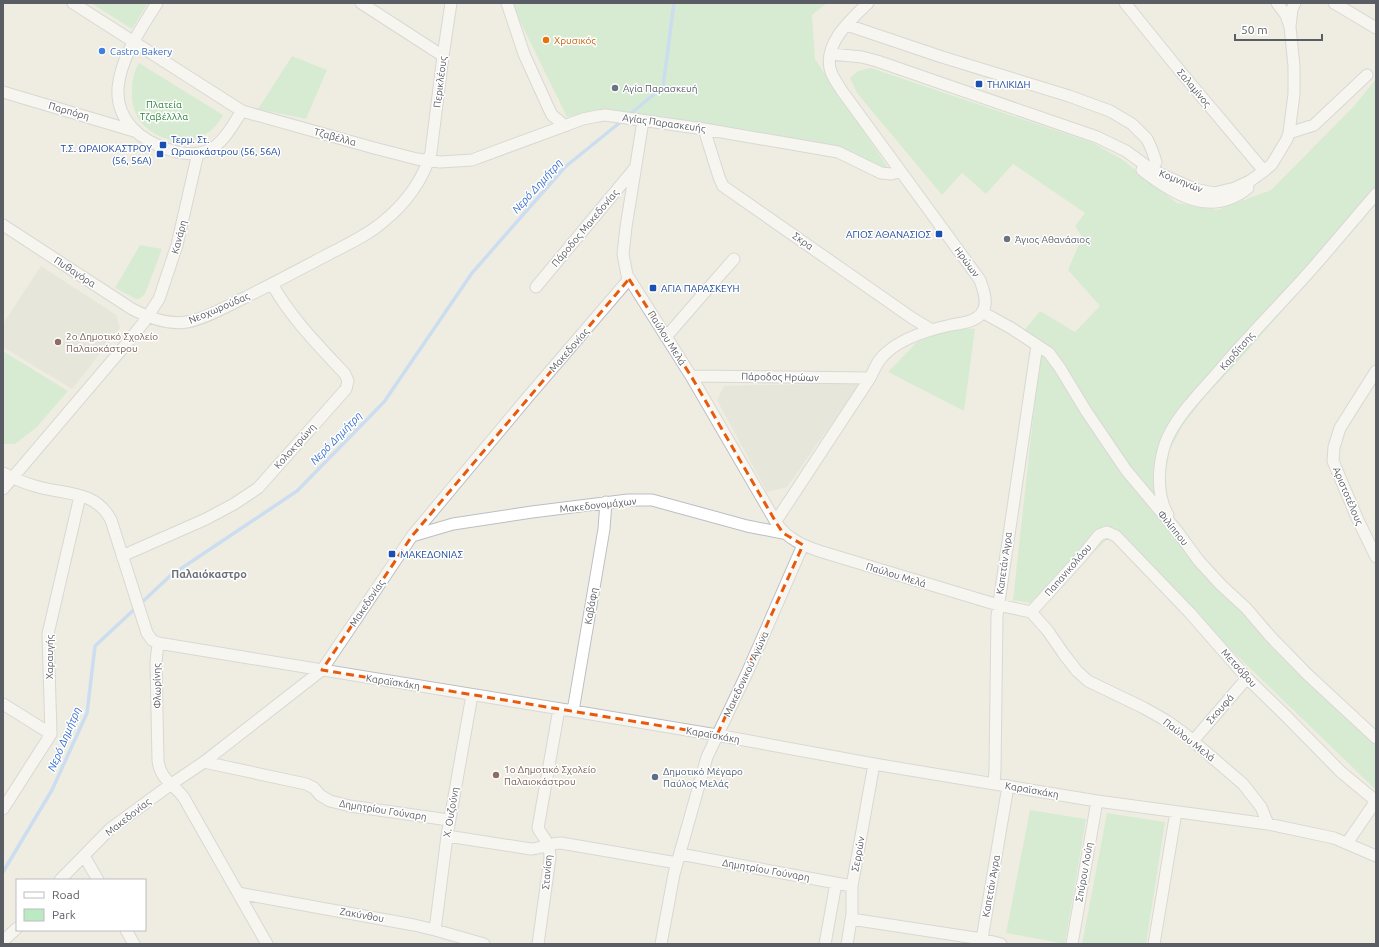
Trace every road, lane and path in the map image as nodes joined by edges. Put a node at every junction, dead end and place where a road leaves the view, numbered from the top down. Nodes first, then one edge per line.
1 (73, 3) edge
2 (157, 3) edge
3 (361, 3) edge
4 (451, 3) edge
5 (507, 3) edge
6 (868, 3) edge
7 (1125, 3) edge
8 (1277, 3) edge
9 (1295, 3) edge
10 (1334, 3) edge
11 (847, 25) junction
12 (1290, 27) junction
13 (1376, 28) edge
14 (133, 41) junction
15 (831, 54) junction
16 (443, 56) junction
17 (1368, 75) dead end
18 (3, 92) edge
19 (242, 111) junction
20 (643, 121) junction
21 (565, 126) junction
22 (704, 129) junction
23 (134, 130) junction
24 (1289, 133) junction
25 (198, 153) junction
26 (429, 161) junction
27 (635, 168) junction
28 (900, 171) junction
29 (1264, 171) junction
30 (1150, 172) junction
31 (1376, 194) edge
32 (3, 225) edge
33 (734, 259) dead end
34 (629, 280) junction
35 (272, 284) junction
36 (536, 287) dead end
37 (982, 312) junction
38 (148, 316) junction
39 (932, 330) junction
40 (666, 337) junction
41 (1037, 345) junction
42 (1376, 371) edge
43 (691, 376) junction
44 (870, 378) junction
45 (8, 475) edge
46 (3, 489) edge
47 (80, 496) junction
48 (606, 502) junction
49 (776, 521) junction
50 (1177, 531) junction
51 (1106, 532) joint
52 (783, 533) junction
53 (412, 536) junction
54 (803, 545) junction
55 (122, 556) junction
56 (1376, 557) edge
57 (998, 605) junction
58 (1031, 612) junction
59 (158, 643) junction
60 (322, 670) junction
61 (1247, 678) junction
62 (472, 695) junction
63 (3, 704) edge
64 (559, 709) junction
65 (573, 711) junction
66 (51, 734) junction
67 (717, 735) junction
68 (1376, 738) edge
69 (1193, 741) junction
70 (204, 762) junction
71 (874, 764) junction
72 (994, 783) junction
73 (170, 785) junction
74 (1008, 786) junction
75 (1097, 801) junction
76 (1376, 801) edge
77 (3, 809) edge
78 (1176, 812) junction
79 (449, 820) junction
80 (1268, 824) junction
81 (446, 836) junction
82 (1347, 843) junction
83 (548, 846) junction
84 (84, 856) junction
85 (1376, 856) edge
86 (679, 858) junction
87 (61, 879) edge
88 (97, 879) edge
89 (836, 882) junction
90 (852, 886) junction
91 (238, 893) junction
92 (852, 919) junction
93 (16, 929) edge
94 (435, 930) junction
95 (127, 931) edge
96 (449, 939) edge
97 (982, 939) junction
98 (3, 942) edge
99 (134, 944) edge
100 (267, 944) edge
101 (484, 944) edge
102 (538, 944) edge
103 (661, 944) edge
104 (825, 944) edge
105 (847, 944) edge
106 (1001, 944) edge
107 (1072, 944) edge
108 (1154, 944) edge

1 - 14 street, Τζαβέλλα
2 - 14 street
3 - 16 street
4 - 16 street, Περικλέους
5 - 21 street
6 - 11 street, Ηρώων
7 - 29 street, Σαλαμίνος
8 - 12 street
9 - 12 street
10 - 13 street
11 - 15 street, Ηρώων
11 - 30 street
12 - 24 street, Κομνηνών
14 - 19 street, Τζαβέλλα
14 - 23 street
15 - 28 street, Ηρώων
15 - 30 street, Κομνηνών
16 - 26 street, Περικλέους
17 - 24 street
18 - 23 street, Παρπόρη
19 - 25 street
19 - 26 street, Τζαβέλλα
20 - 21 street, Αγίας Παρασκευής
20 - 22 street, Αγίας Παρασκευής
20 - 27 street, Παύλου Μελά
21 - 26 street, Αγίας Παρασκευής
22 - 28 street, Αγίας Παρασκευής
22 - 39 street, Σκρα
23 - 25 street
24 - 29 street, Κομνηνών
25 - 38 street, Κανάρη
26 - 35 street, Νεοχωρούδας
27 - 34 street, Παύλου Μελά
27 - 36 street, Πάροδος Μακεδονίας
28 - 37 street, Ηρώων
29 - 30 street, Κομνηνών
31 - 50 street, Καρδίτσης
32 - 38 street, Πυθαγόρα
33 - 40 street
34 - 40 street, Παύλου Μελά
34 - 53 street, Μακεδονίας
35 - 38 street, Νεοχωρούδας
35 - 55 street, Κολοκτρώνη
37 - 39 street
37 - 41 street, Φιλίππου
38 - 45 street
39 - 44 street
40 - 43 street, Παύλου Μελά
41 - 50 street, Φιλίππου
41 - 57 street, Καπετάν Άγρα
42 - 56 street, Αριστοτέλους
43 - 44 street, Πάροδος Ηρώων
43 - 49 street, Παύλου Μελά
44 - 49 street
45 - 46 street
45 - 47 street
47 - 55 street
47 - 66 street, Χαραυγής
48 - 52 street, Μακεδονομάχων
48 - 53 street, Μακεδονομάχων
48 - 65 street, Καβάφη
49 - 52 street, Παύλου Μελά
50 - 68 street, Φιλίππου
51 - 58 street, Παπανικολάου
51 - 61 street, Μετσόβου
52 - 54 street, Παύλου Μελά
53 - 60 street, Μακεδονίας
54 - 57 street, Παύλου Μελά
54 - 67 street, Μακεδονικού Αγώνα
55 - 59 street
57 - 58 street, Παύλου Μελά
57 - 72 street, Καπετάν Άγρα
58 - 69 street, Παύλου Μελά
59 - 60 street, Καραϊσκάκη
59 - 73 street, Φλωρίνης
60 - 62 street, Καραϊσκάκη
60 - 70 street, Μακεδονίας
61 - 69 street, Σκουφά
61 - 76 street, Μετσόβου
62 - 64 street, Καραϊσκάκη
62 - 79 street, Χ. Ουζούνη
63 - 66 street
64 - 65 street, Καραϊσκάκη
64 - 83 street, Στανίση
65 - 67 street, Καραϊσκάκη
66 - 77 street
67 - 71 street, Καραϊσκάκη
67 - 86 street, Μακεδονικού Αγώνα
69 - 80 street, Παύλου Μελά
70 - 73 street, Μακεδονίας
70 - 79 street, Δημητρίου Γούναρη
71 - 72 street, Καραϊσκάκη
71 - 90 street, Σερρών
72 - 74 street, Καραϊσκάκη
73 - 84 street, Μακεδονίας
73 - 91 street, Φλωρίνης
74 - 75 street, Καραϊσκάκη
74 - 97 street, Καπετάν Άγρα
75 - 78 street, Καραϊσκάκη
75 - 107 street, Σπύρου Λούη
76 - 82 street
78 - 80 street, Καραϊσκάκη
78 - 108 street
79 - 81 street, Χ. Ουζούνη
80 - 82 street
81 - 83 street, Δημητρίου Γούναρη
81 - 94 street, Χ. Ουζούνη
82 - 85 street
83 - 86 street, Δημητρίου Γούναρη
83 - 102 street, Στανίση
84 - 87 street, Μακεδονίας
84 - 88 street
86 - 89 street, Δημητρίου Γούναρη
86 - 103 street, Μακεδονικού Αγώνα
89 - 90 street, Δημητρίου Γούναρη
89 - 104 street
90 - 92 street, Σερρών
91 - 94 street, Ζακύνθου
91 - 100 street, Φλωρίνης
92 - 97 street
92 - 105 street, Σερρών
93 - 98 street
94 - 96 street, Ζακύνθου
95 - 99 street
96 - 101 street, Ζακύνθου
97 - 106 street

